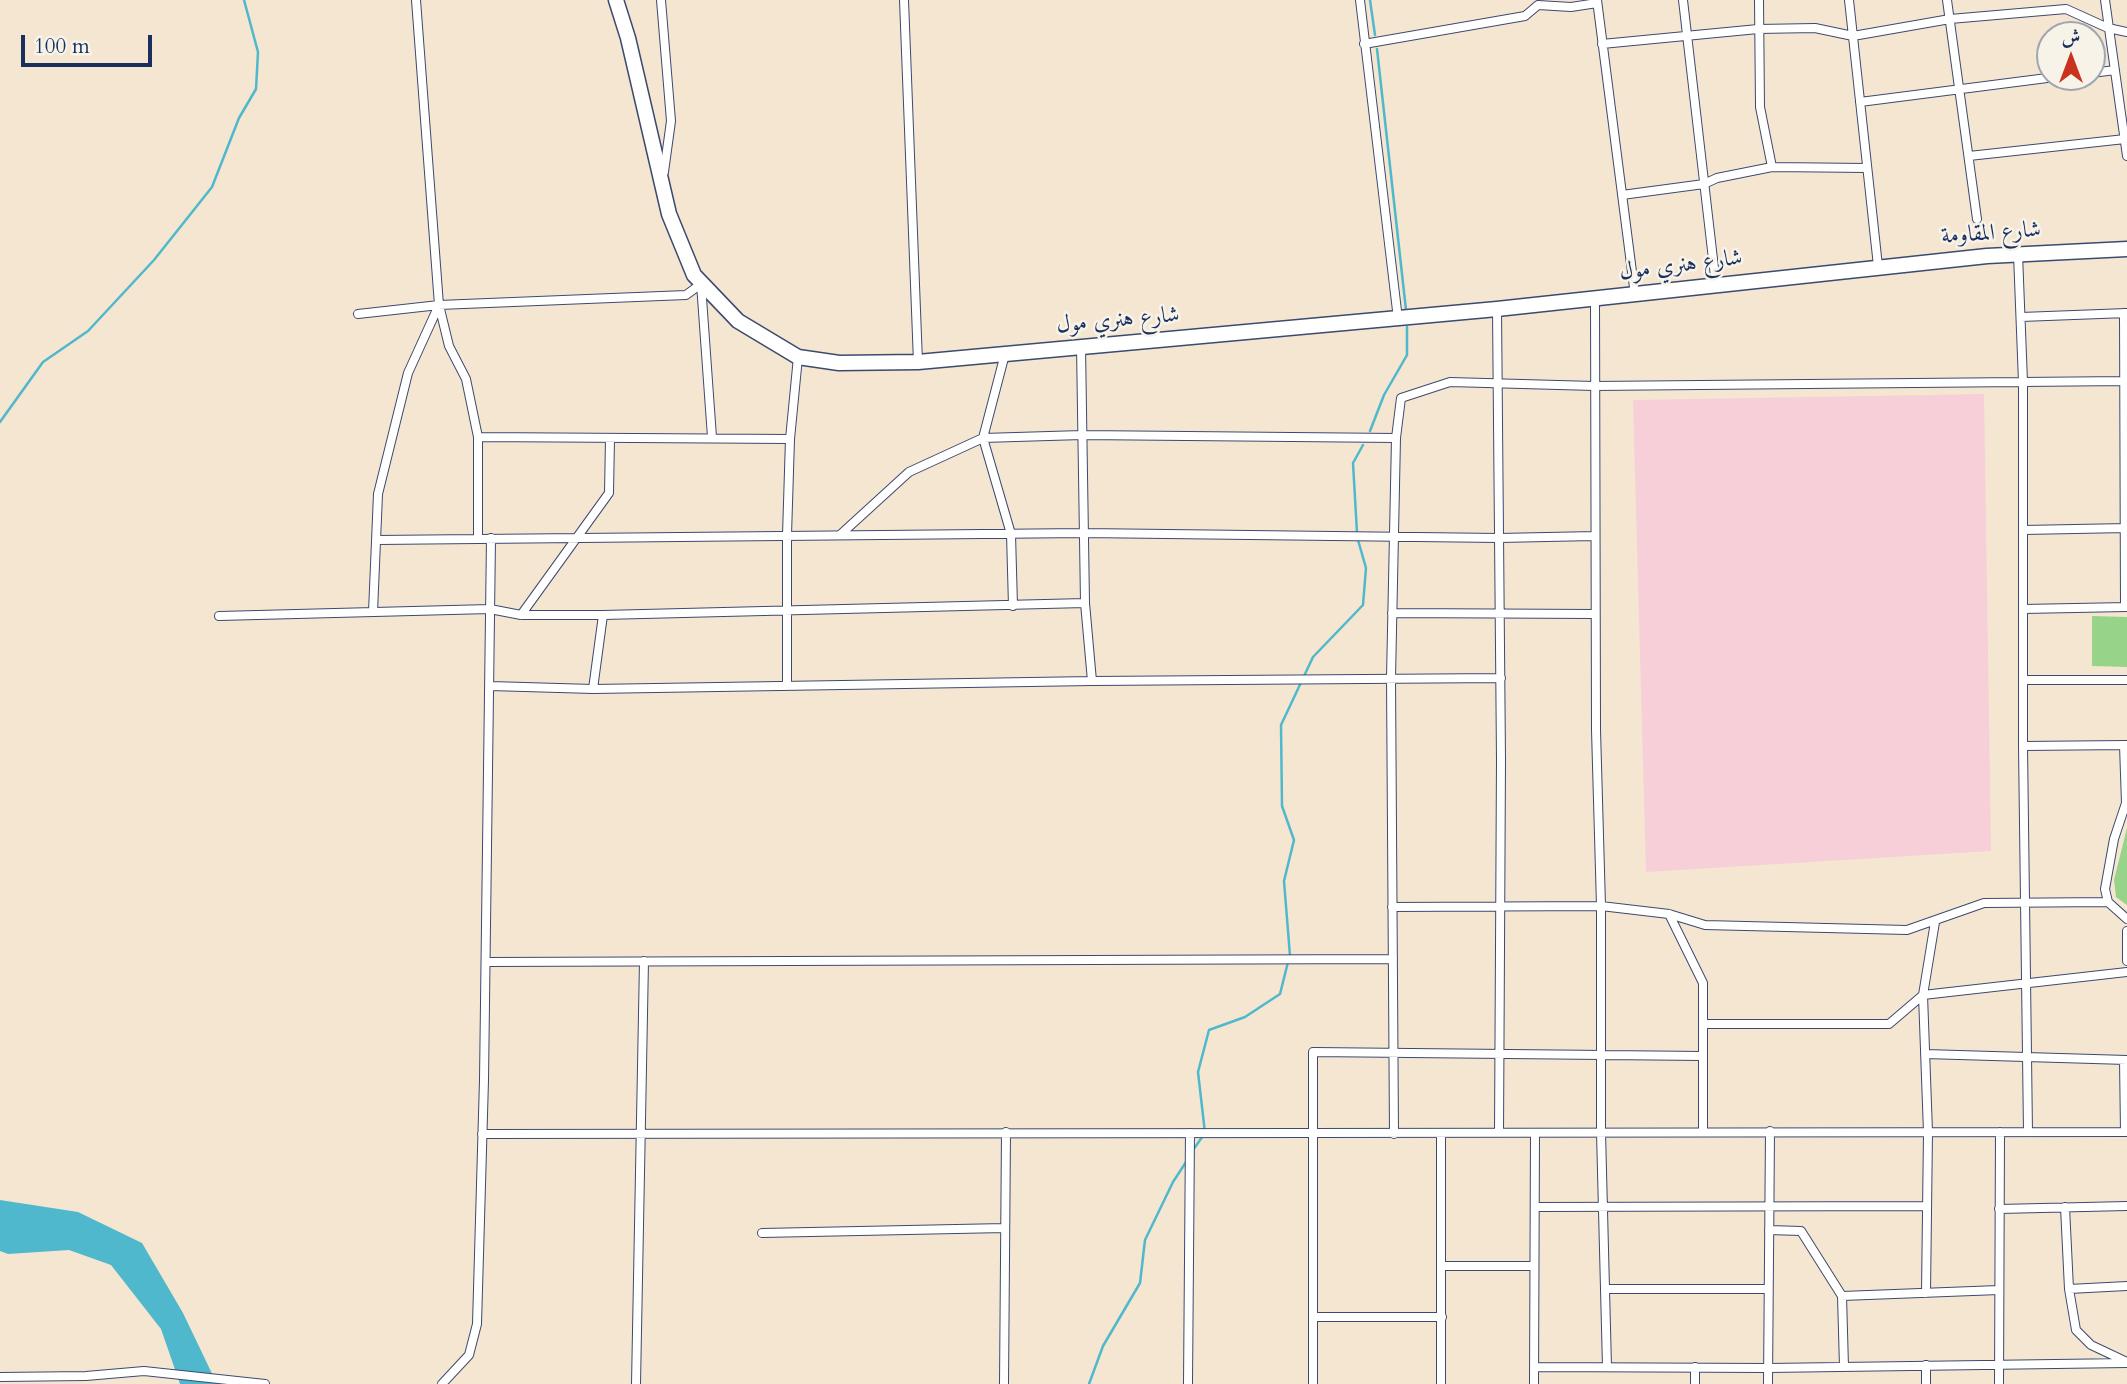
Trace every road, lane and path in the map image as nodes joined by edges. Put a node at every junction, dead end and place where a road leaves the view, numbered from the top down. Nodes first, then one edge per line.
1 (416, 0) edge
2 (616, 0) edge
3 (661, 0) edge
4 (904, 0) edge
5 (1360, 0) edge
6 (1683, 0) edge
7 (1759, 0) edge
8 (1849, 0) edge
9 (1947, 0) edge
10 (2105, 0) edge
11 (1597, 1) edge
12 (1950, 19) junction
13 (2108, 28) junction
14 (1758, 29) junction
15 (2127, 32) edge
16 (1688, 36) junction
17 (1853, 36) junction
18 (1364, 44) junction
19 (1602, 44) junction
20 (2115, 70) junction
21 (2106, 71) edge
22 (2036, 79) edge
23 (1961, 88) junction
24 (1860, 102) junction
25 (2125, 139) junction
26 (1969, 156) junction
27 (2127, 156) edge
28 (1772, 167) junction
29 (1867, 168) junction
30 (662, 182) junction
31 (1704, 184) junction
32 (1622, 195) junction
33 (1977, 219) dead end
34 (2127, 249) edge
35 (2018, 254) junction
36 (1878, 267) junction
37 (1859, 269) joint
38 (701, 284) junction
39 (1716, 285) junction
40 (1635, 295) junction
41 (1595, 299) junction
42 (439, 305) junction
43 (1497, 309) junction
44 (2126, 313) edge
45 (358, 314) dead end
46 (2021, 317) junction
47 (1398, 319) junction
48 (1081, 346) junction
49 (1004, 354) junction
50 (798, 357) junction
51 (918, 362) junction
52 (2126, 381) edge
53 (2023, 382) junction
54 (1498, 384) junction
55 (1594, 386) junction
56 (1082, 435) junction
57 (478, 437) junction
58 (712, 437) junction
59 (983, 438) junction
60 (1396, 438) junction
61 (610, 439) junction
62 (790, 439) junction
63 (2126, 528) edge
64 (2023, 530) junction
65 (1084, 533) junction
66 (1011, 534) junction
67 (787, 535) junction
68 (840, 535) junction
69 (1595, 536) junction
70 (478, 537) junction
71 (1394, 537) junction
72 (491, 538) junction
73 (1499, 538) junction
74 (377, 540) junction
75 (576, 540) junction
76 (1085, 603) junction
77 (1013, 606) junction
78 (2126, 607) edge
79 (490, 609) junction
80 (787, 609) junction
81 (2023, 610) junction
82 (1500, 611) junction
83 (373, 612) junction
84 (1392, 613) junction
85 (1595, 614) junction
86 (521, 615) junction
87 (603, 615) junction
88 (219, 616) dead end
89 (1391, 678) junction
90 (1500, 678) junction
91 (2023, 680) junction
92 (2127, 680) edge
93 (1092, 681) junction
94 (490, 686) junction
95 (787, 686) junction
96 (593, 689) junction
97 (2125, 745) edge
98 (2023, 746) junction
99 (2025, 901) junction
100 (2108, 902) junction
101 (1601, 906) junction
102 (1392, 907) junction
103 (1500, 907) junction
104 (1669, 915) junction
105 (2127, 919) edge
106 (1935, 922) junction
107 (2127, 931) edge
108 (1393, 959) junction
109 (486, 961) junction
110 (644, 961) junction
111 (2127, 961) edge
112 (2127, 971) edge
113 (2025, 985) junction
114 (1923, 995) junction
115 (1703, 1024) junction
116 (1394, 1054) junction
117 (1925, 1054) junction
118 (1500, 1055) junction
119 (1601, 1056) junction
120 (1702, 1056) junction
121 (2027, 1056) junction
122 (2126, 1060) edge
123 (1703, 1131) junction
124 (1006, 1132) junction
125 (1601, 1132) junction
126 (1770, 1132) junction
127 (1928, 1132) junction
128 (2000, 1132) junction
129 (2028, 1132) junction
130 (2126, 1132) edge
131 (482, 1133) junction
132 (641, 1133) junction
133 (1190, 1133) junction
134 (1499, 1133) junction
135 (1535, 1133) junction
136 (1313, 1134) junction
137 (1394, 1134) junction
138 (1441, 1134) junction
139 (1927, 1206) junction
140 (2127, 1206) edge
141 (1535, 1207) junction
142 (1769, 1207) junction
143 (2065, 1207) junction
144 (1605, 1208) junction
145 (1999, 1209) junction
146 (1005, 1228) junction
147 (1769, 1230) junction
148 (762, 1233) dead end
149 (1441, 1266) junction
150 (1534, 1266) junction
151 (2127, 1286) edge
152 (1607, 1289) junction
153 (1768, 1289) junction
154 (2068, 1289) junction
155 (1999, 1290) junction
156 (1926, 1293) junction
157 (1842, 1296) junction
158 (1313, 1317) junction
159 (1442, 1317) junction
160 (2127, 1362) edge
161 (1998, 1363) junction
162 (1926, 1365) junction
163 (1534, 1367) junction
164 (1606, 1367) junction
165 (1695, 1367) junction
166 (1844, 1367) junction
167 (1768, 1368) junction
168 (0, 1377) edge
169 (265, 1384) edge
170 (442, 1384) edge
171 (636, 1384) edge
172 (1004, 1384) edge
173 (1188, 1384) edge
174 (1313, 1384) edge
175 (1441, 1384) edge
176 (1534, 1384) edge
177 (1695, 1384) edge
178 (1768, 1384) edge
179 (1926, 1384) edge
180 (1999, 1384) edge

1 - 42 street
2 - 30 highway, شارع هنري مول
3 - 30 street
4 - 51 street
5 - 18 street
6 - 16 street
7 - 14 street
8 - 17 street
9 - 12 street
10 - 13 street
11 - 18 street
11 - 19 street
12 - 13 street
12 - 17 street
12 - 23 street
13 - 15 street
13 - 20 street
14 - 16 street
14 - 17 street
14 - 28 street
16 - 19 street
16 - 31 street
17 - 24 street
18 - 47 street
19 - 32 street
20 - 21 street
20 - 25 street
22 - 23 street
23 - 24 street
23 - 26 street
24 - 29 street
25 - 26 street
25 - 27 street
26 - 33 street
28 - 29 street
28 - 31 street
29 - 36 street
30 - 38 highway, شارع هنري مول
31 - 32 street
31 - 39 street
32 - 40 street
34 - 35 highway, شارع المقاومة
35 - 36 highway, شارع المقاومة
35 - 46 street
36 - 37 highway, شارع المقاومة
37 - 39 highway, شارع هنري مول
38 - 42 street
38 - 50 highway, شارع هنري مول
38 - 58 street
39 - 40 highway, شارع هنري مول
40 - 41 highway, شارع هنري مول
41 - 43 highway, شارع هنري مول
41 - 55 street
42 - 45 street
42 - 57 street
42 - 74 street
43 - 47 highway, شارع هنري مول
43 - 54 street
44 - 46 street
44 - 52 street
46 - 53 street
47 - 48 highway, شارع هنري مول
48 - 49 highway, شارع هنري مول
48 - 56 street
49 - 51 highway, شارع هنري مول
49 - 59 street
50 - 51 highway, شارع هنري مول
50 - 62 street
52 - 53 street
52 - 63 street
53 - 55 street
53 - 64 street
54 - 55 street
54 - 60 street
54 - 73 street
55 - 69 street
56 - 59 street
56 - 60 street
56 - 65 street
57 - 61 street
57 - 70 street
58 - 61 street
58 - 62 street
59 - 66 street
59 - 68 street
60 - 71 street
61 - 75 street
62 - 67 street
63 - 64 street
63 - 78 street
64 - 81 street
65 - 66 street
65 - 71 street
65 - 76 street
66 - 68 street
66 - 77 street
67 - 68 street
67 - 75 street
67 - 80 street
69 - 73 street
69 - 85 street
70 - 72 street
70 - 74 street
71 - 73 street
71 - 84 street
72 - 75 street
72 - 79 street
73 - 82 street
74 - 83 street
75 - 86 street
76 - 77 street
76 - 93 street
77 - 80 street
78 - 81 street
79 - 83 street
79 - 86 street
79 - 94 street
80 - 87 street
80 - 95 street
81 - 91 street
82 - 84 street
82 - 85 street
82 - 90 street
83 - 88 street
84 - 89 street
85 - 101 street
86 - 87 street
87 - 96 street
89 - 90 street
89 - 93 street
89 - 102 street
90 - 103 street
91 - 92 street
91 - 98 street
93 - 95 street
94 - 96 street
94 - 109 street
95 - 96 street
97 - 98 street
97 - 100 street
98 - 99 street
99 - 100 street
99 - 106 street
99 - 113 street
100 - 105 street
101 - 103 street
101 - 104 street
101 - 119 street
102 - 103 street
102 - 108 street
103 - 118 street
104 - 106 street
104 - 115 street
106 - 114 street
107 - 111 street
108 - 110 street
108 - 116 street
109 - 110 street
109 - 131 street
110 - 132 street
112 - 113 street
113 - 114 street
113 - 121 street
114 - 115 street
114 - 117 street
115 - 120 street
116 - 118 street
116 - 136 street
116 - 137 street
117 - 121 street
117 - 127 street
118 - 119 street
118 - 134 street
119 - 120 street
119 - 125 street
120 - 123 street
121 - 122 street
121 - 129 street
122 - 130 street
123 - 125 street
123 - 126 street
124 - 132 street
124 - 133 street
124 - 146 street
125 - 135 street
125 - 144 street
126 - 127 street
126 - 142 street
127 - 128 street
127 - 139 street
128 - 129 street
128 - 145 street
129 - 130 street
131 - 132 street
131 - 170 street
132 - 171 street
133 - 136 street
133 - 173 street
134 - 135 street
134 - 138 street
135 - 141 street
136 - 137 street
136 - 158 street
137 - 138 street
138 - 149 street
139 - 142 street
139 - 156 street
140 - 143 street
141 - 144 street
141 - 150 street
142 - 144 street
142 - 147 street
143 - 145 street
143 - 154 street
144 - 152 street
145 - 155 street
146 - 148 street
146 - 172 street
147 - 153 street
147 - 157 street
149 - 150 street
149 - 159 street
150 - 163 street
151 - 154 street
152 - 153 street
152 - 164 street
153 - 167 street
154 - 160 street
155 - 156 street
155 - 161 street
156 - 157 street
157 - 166 street
158 - 159 street
158 - 174 street
159 - 175 street
160 - 161 street
161 - 162 street
161 - 180 street
162 - 166 street
162 - 179 street
163 - 164 street
163 - 176 street
164 - 165 street
165 - 167 street
165 - 177 street
166 - 167 street
167 - 178 street
168 - 169 street

